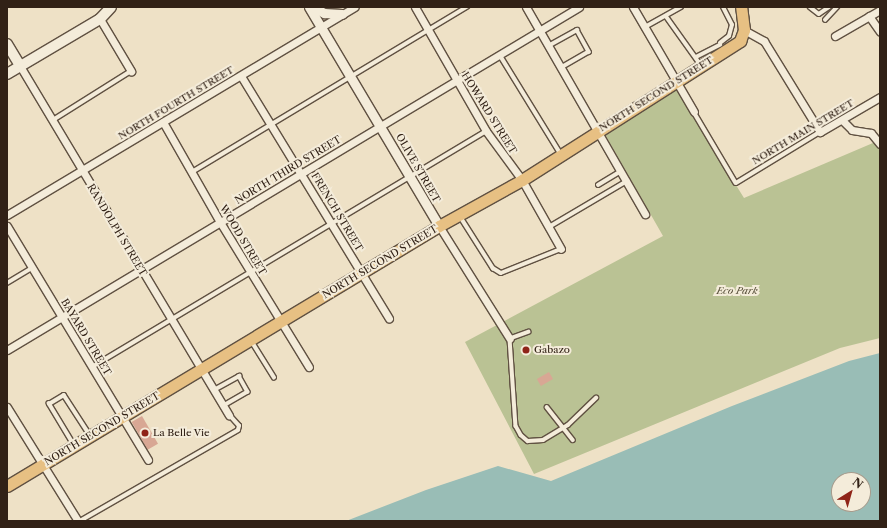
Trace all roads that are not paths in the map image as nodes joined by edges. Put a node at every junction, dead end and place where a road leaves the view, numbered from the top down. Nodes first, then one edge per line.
1 (111, 7) edge
2 (309, 7) edge
3 (313, 7) edge
4 (354, 7) edge
5 (415, 7) edge
6 (467, 7) edge
7 (526, 7) edge
8 (579, 7) edge
9 (633, 7) edge
10 (681, 7) edge
11 (723, 7) edge
12 (741, 7) edge
13 (810, 7) edge
14 (829, 7) edge
15 (838, 7) edge
16 (877, 10) edge
17 (342, 14) junction
18 (666, 16) junction
19 (869, 16) junction
20 (100, 19) junction
21 (825, 20) dead end
22 (321, 26) junction
23 (645, 27) junction
24 (428, 30) junction
25 (541, 30) junction
26 (744, 30) junction
27 (880, 32) edge
28 (835, 36) dead end
29 (7, 44) edge
30 (550, 45) junction
31 (722, 47) junction
32 (500, 54) junction
33 (699, 61) junction
34 (20, 66) junction
35 (563, 67) junction
36 (131, 71) joint
37 (7, 74) edge
38 (350, 75) junction
39 (241, 76) junction
40 (456, 80) junction
41 (676, 82) junction
42 (880, 97) edge
43 (694, 112) joint
44 (53, 120) junction
45 (842, 120) junction
46 (163, 122) junction
47 (272, 124) junction
48 (381, 126) junction
49 (599, 130) junction
50 (486, 131) junction
51 (820, 132) junction
52 (880, 144) edge
53 (562, 155) junction
54 (81, 170) junction
55 (622, 170) junction
56 (192, 172) junction
57 (302, 174) junction
58 (410, 175) junction
59 (522, 180) junction
60 (627, 181) junction
61 (598, 185) dead end
62 (645, 214) dead end
63 (7, 215) edge
64 (459, 215) junction
65 (220, 222) junction
66 (331, 222) junction
67 (7, 226) edge
68 (439, 226) junction
69 (549, 227) junction
70 (561, 249) joint
71 (32, 267) junction
72 (141, 270) junction
73 (251, 272) junction
74 (362, 274) junction
75 (7, 283) edge
76 (62, 317) junction
77 (389, 318) dead end
78 (172, 320) junction
79 (281, 321) junction
80 (529, 332) dead end
81 (510, 339) junction
82 (251, 340) junction
83 (7, 350) edge
84 (92, 367) junction
85 (309, 367) dead end
86 (202, 368) junction
87 (274, 377) dead end
88 (214, 390) junction
89 (596, 398) dead end
90 (7, 406) edge
91 (224, 406) junction
92 (547, 407) dead end
93 (9, 415) edge
94 (229, 416) joint
95 (122, 417) junction
96 (564, 428) junction
97 (91, 436) junction
98 (573, 440) dead end
99 (74, 446) junction
100 (148, 460) dead end
101 (43, 465) junction
102 (7, 486) edge
103 (79, 521) edge

1 - 20 main road
2 - 22 street, OLIVE STREET
3 - 17 street
4 - 17 street, NORTH FOURTH STREET
5 - 24 street, HOWARD STREET
6 - 24 lane
7 - 25 street
8 - 25 street, NORTH THIRD STREET
9 - 23 street
10 - 18 lane
11 - 31 lane
12 - 26 main road
13 - 14 lane
15 - 21 lane
16 - 19 street
17 - 22 street, NORTH FOURTH STREET
18 - 23 lane
18 - 33 lane
19 - 27 street
19 - 28 street
20 - 34 main road
20 - 36 street
22 - 38 street, OLIVE STREET
22 - 39 street, NORTH FOURTH STREET
23 - 41 street
24 - 38 lane
24 - 40 street, HOWARD STREET
25 - 30 street
25 - 32 street, NORTH THIRD STREET
26 - 31 main road, NORTH SECOND STREET
26 - 51 street
29 - 34 main road, RANDOLPH STREET
30 - 35 street
30 - 35 lane
31 - 33 main road, NORTH SECOND STREET
32 - 40 street, NORTH THIRD STREET
32 - 53 lane
33 - 41 main road, NORTH SECOND STREET
34 - 37 main road
34 - 44 street, RANDOLPH STREET
35 - 49 street
36 - 44 lane
38 - 47 lane
38 - 48 street, OLIVE STREET
39 - 46 street, NORTH FOURTH STREET
39 - 47 street, FRENCH STREET
40 - 48 street, NORTH THIRD STREET
40 - 50 street, HOWARD STREET
41 - 43 street
41 - 49 main road, NORTH SECOND STREET
42 - 45 street, NORTH MAIN STREET
43 - 51 lane, NORTH MAIN STREET
44 - 54 street, RANDOLPH STREET
45 - 51 street, NORTH MAIN STREET
45 - 52 street
46 - 54 street, NORTH FOURTH STREET
46 - 56 street, WOOD STREET
47 - 56 lane
47 - 57 street, FRENCH STREET
48 - 57 street, NORTH THIRD STREET
48 - 58 street, OLIVE STREET
49 - 53 main road, NORTH SECOND STREET
49 - 55 street
50 - 58 lane
50 - 59 street, HOWARD STREET
53 - 59 main road, NORTH SECOND STREET
54 - 63 street, NORTH FOURTH STREET
54 - 72 street, RANDOLPH STREET
55 - 60 street
55 - 61 lane
56 - 65 street, WOOD STREET
57 - 65 street, NORTH THIRD STREET
57 - 66 street, FRENCH STREET
58 - 66 lane
58 - 68 street, OLIVE STREET
59 - 64 main road, NORTH SECOND STREET
59 - 69 street, HOWARD STREET
60 - 62 street
60 - 69 lane
64 - 68 main road, NORTH SECOND STREET
64 - 70 lane
65 - 72 street, NORTH THIRD STREET
65 - 73 street, WOOD STREET
66 - 73 lane
66 - 74 street, FRENCH STREET
67 - 71 street, BAYARD STREET
68 - 74 main road, NORTH SECOND STREET
68 - 81 street, OLIVE STREET
69 - 70 street, HOWARD STREET
71 - 75 lane
71 - 76 street, BAYARD STREET
72 - 76 street, NORTH THIRD STREET
72 - 78 street, RANDOLPH STREET
73 - 78 lane
73 - 79 street, WOOD STREET
74 - 77 street, FRENCH STREET
74 - 79 main road, NORTH SECOND STREET
76 - 83 street, NORTH THIRD STREET
76 - 84 street, BAYARD STREET
78 - 84 lane
78 - 86 street, RANDOLPH STREET
79 - 82 main road, NORTH SECOND STREET
79 - 85 street, WOOD STREET
80 - 81 lane
81 - 96 lane
82 - 86 main road, NORTH SECOND STREET
82 - 87 lane
84 - 95 street, BAYARD STREET
86 - 88 street, RANDOLPH STREET
86 - 95 main road, NORTH SECOND STREET
88 - 91 street, RANDOLPH STREET
88 - 91 lane
89 - 96 lane
90 - 93 street
91 - 94 street, RANDOLPH STREET
92 - 96 lane
93 - 101 street
94 - 103 lane
95 - 97 main road, NORTH SECOND STREET
95 - 100 street, BAYARD STREET
96 - 98 lane
97 - 99 main road, NORTH SECOND STREET
97 - 99 lane
99 - 101 main road, NORTH SECOND STREET
101 - 102 main road, NORTH SECOND STREET
101 - 103 street

